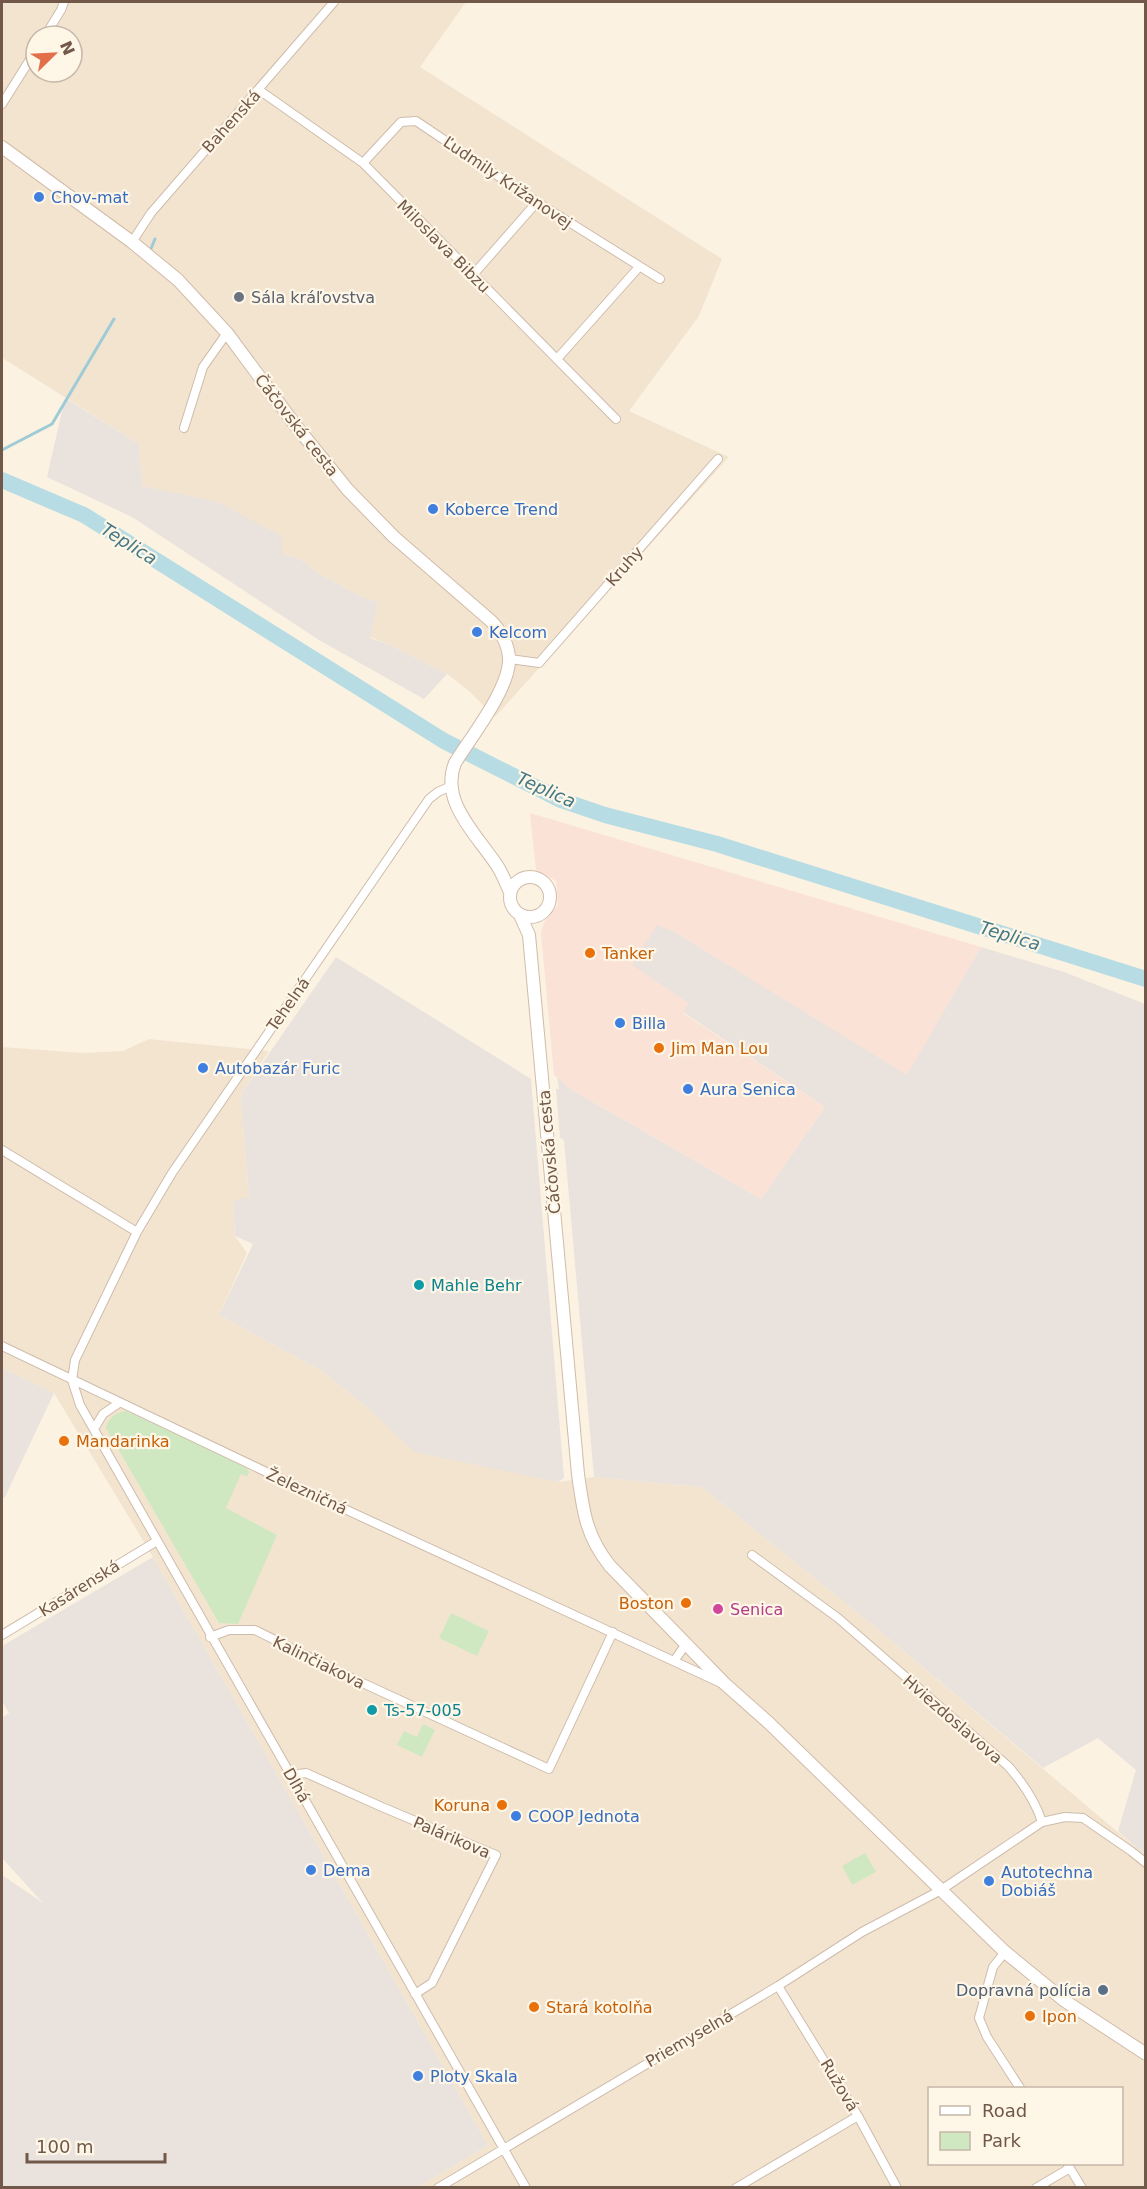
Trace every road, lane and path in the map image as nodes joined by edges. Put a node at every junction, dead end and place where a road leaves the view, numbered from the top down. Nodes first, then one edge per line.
1 (64, 2) edge
2 (330, 4) edge
3 (52, 24) edge
4 (24, 69) edge
5 (259, 90) junction
6 (2, 104) edge
7 (2, 147) edge
8 (363, 163) junction
9 (537, 202) junction
10 (136, 245) junction
11 (639, 267) junction
12 (472, 276) junction
13 (660, 279) dead end
14 (227, 333) junction
15 (557, 359) junction
16 (616, 419) dead end
17 (184, 428) dead end
18 (718, 459) dead end
19 (510, 659) junction
20 (450, 786) junction
21 (499, 868) junction
22 (520, 880) junction
23 (510, 892) junction
24 (520, 915) junction
25 (536, 916) junction
26 (529, 935) junction
27 (2, 1150) edge
28 (137, 1232) junction
29 (2, 1346) edge
30 (72, 1380) junction
31 (119, 1403) junction
32 (94, 1429) junction
33 (157, 1541) junction
34 (752, 1554) dead end
35 (614, 1632) junction
36 (2, 1635) edge
37 (210, 1636) junction
38 (686, 1644) junction
39 (674, 1661) junction
40 (725, 1684) junction
41 (291, 1775) junction
42 (1042, 1822) junction
43 (1146, 1863) edge
44 (941, 1890) junction
45 (1005, 1952) junction
46 (778, 1986) junction
47 (416, 1995) junction
48 (1146, 2054) edge
49 (1019, 2087) edge
50 (858, 2116) junction
51 (504, 2148) junction
52 (1069, 2166) edge
53 (438, 2187) edge
54 (526, 2187) edge
55 (736, 2187) edge
56 (897, 2187) edge
57 (1036, 2187) edge
58 (1082, 2187) edge

1 - 3 street
2 - 5 street, Bahenská
4 - 6 street
5 - 8 street, Miloslava Bibzu
5 - 10 street, Bahenská
7 - 10 main road, Čáčovská cesta
8 - 9 street, Ľudmily Križanovej
8 - 12 street, Miloslava Bibzu
9 - 11 street, Ľudmily Križanovej
9 - 12 street
10 - 14 main road, Čáčovská cesta
11 - 13 street, Ľudmily Križanovej
11 - 15 street
12 - 15 street, Miloslava Bibzu
14 - 17 street
14 - 19 main road, Čáčovská cesta
15 - 16 street, Miloslava Bibzu
18 - 19 street, Kruhy
19 - 20 main road
20 - 21 main road
20 - 28 street, Tehelná
21 - 22 main road
21 - 23 main road
22 - 23 main road
22 - 25 main road
23 - 24 main road
24 - 25 main road
24 - 26 main road
25 - 26 main road
26 - 38 main road, Čáčovská cesta
27 - 28 street
28 - 30 street, Tehelná
29 - 30 street, Železničná
30 - 31 street, Železničná
30 - 32 street, Dlhá
31 - 32 street
31 - 35 street, Železničná
32 - 33 street, Dlhá
33 - 36 street, Kasárenská
33 - 37 street, Dlhá
34 - 42 street, Hviezdoslavova
35 - 37 street, Kalinčiakova
35 - 39 street
37 - 41 street, Dlhá
38 - 39 street
38 - 40 main road
39 - 40 street
40 - 44 main road
41 - 47 street, Dlhá
41 - 47 street, Palárikova
42 - 43 street
42 - 44 street
44 - 45 main road
44 - 46 street, Priemyselná
45 - 48 main road
45 - 49 street
46 - 50 street, Ružová
46 - 51 street, Priemyselná
47 - 51 street, Dlhá
50 - 55 street
50 - 56 street, Ružová
51 - 53 street, Priemyselná
51 - 54 street, Dlhá
52 - 57 street
52 - 58 street

